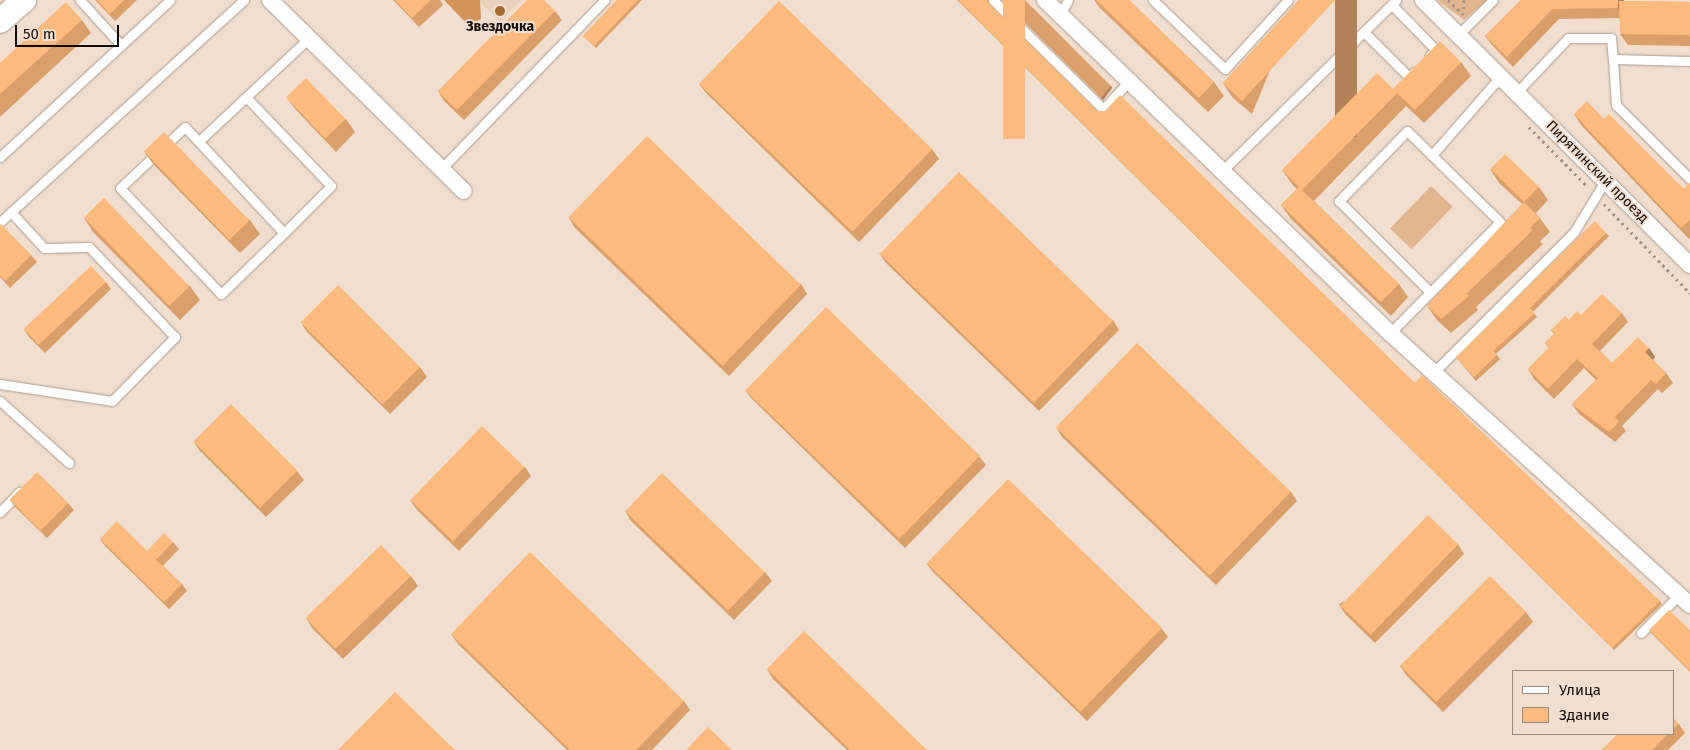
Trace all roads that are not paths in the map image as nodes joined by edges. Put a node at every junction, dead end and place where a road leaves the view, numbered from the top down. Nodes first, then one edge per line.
1 (24, 0) edge
2 (80, 0) edge
3 (170, 0) edge
4 (244, 0) edge
5 (270, 0) edge
6 (605, 0) edge
7 (993, 0) edge
8 (1046, 0) edge
9 (1153, 0) edge
10 (1288, 0) edge
11 (1423, 0) edge
12 (1493, 0) edge
13 (1394, 3) edge
14 (1064, 7) edge
15 (0, 21) edge
16 (1365, 33) junction
17 (1458, 36) junction
18 (309, 38) junction
19 (121, 45) junction
20 (1613, 59) junction
21 (1690, 61) edge
22 (1504, 79) junction
23 (1130, 81) junction
24 (1517, 92) junction
25 (246, 97) junction
26 (199, 141) junction
27 (1432, 155) junction
28 (0, 157) edge
29 (441, 169) junction
30 (1222, 171) junction
31 (1690, 179) edge
32 (1605, 181) junction
33 (464, 191) dead end
34 (11, 212) junction
35 (0, 222) edge
36 (284, 233) junction
37 (1689, 262) edge
38 (1430, 292) junction
39 (1390, 333) junction
40 (1435, 371) junction
41 (0, 384) edge
42 (0, 401) edge
43 (69, 463) dead end
44 (29, 480) edge
45 (0, 512) edge
46 (1685, 600) edge
47 (1641, 633) dead end

1 - 15 street
2 - 19 lane
3 - 19 lane
4 - 34 lane
5 - 18 street
6 - 29 lane
7 - 23 lane
8 - 14 street
9 - 10 lane
11 - 17 street, Пирятинский проезд
12 - 17 lane
13 - 16 lane
13 - 16 lane
14 - 23 street
16 - 30 lane
17 - 22 street, Пирятинский проезд
18 - 25 lane
18 - 29 street
19 - 28 lane
20 - 21 lane
20 - 24 lane
20 - 31 lane
22 - 24 street, Пирятинский проезд
22 - 27 lane
23 - 30 street
24 - 32 street, Пирятинский проезд
25 - 26 lane
25 - 36 lane
26 - 36 lane
26 - 36 lane
27 - 38 lane
27 - 38 lane
29 - 33 street
30 - 39 street
32 - 37 street, Пирятинский проезд
32 - 40 lane
34 - 35 lane
34 - 41 lane
38 - 39 lane
39 - 40 street
40 - 46 street
42 - 43 lane
44 - 45 lane
46 - 47 lane

